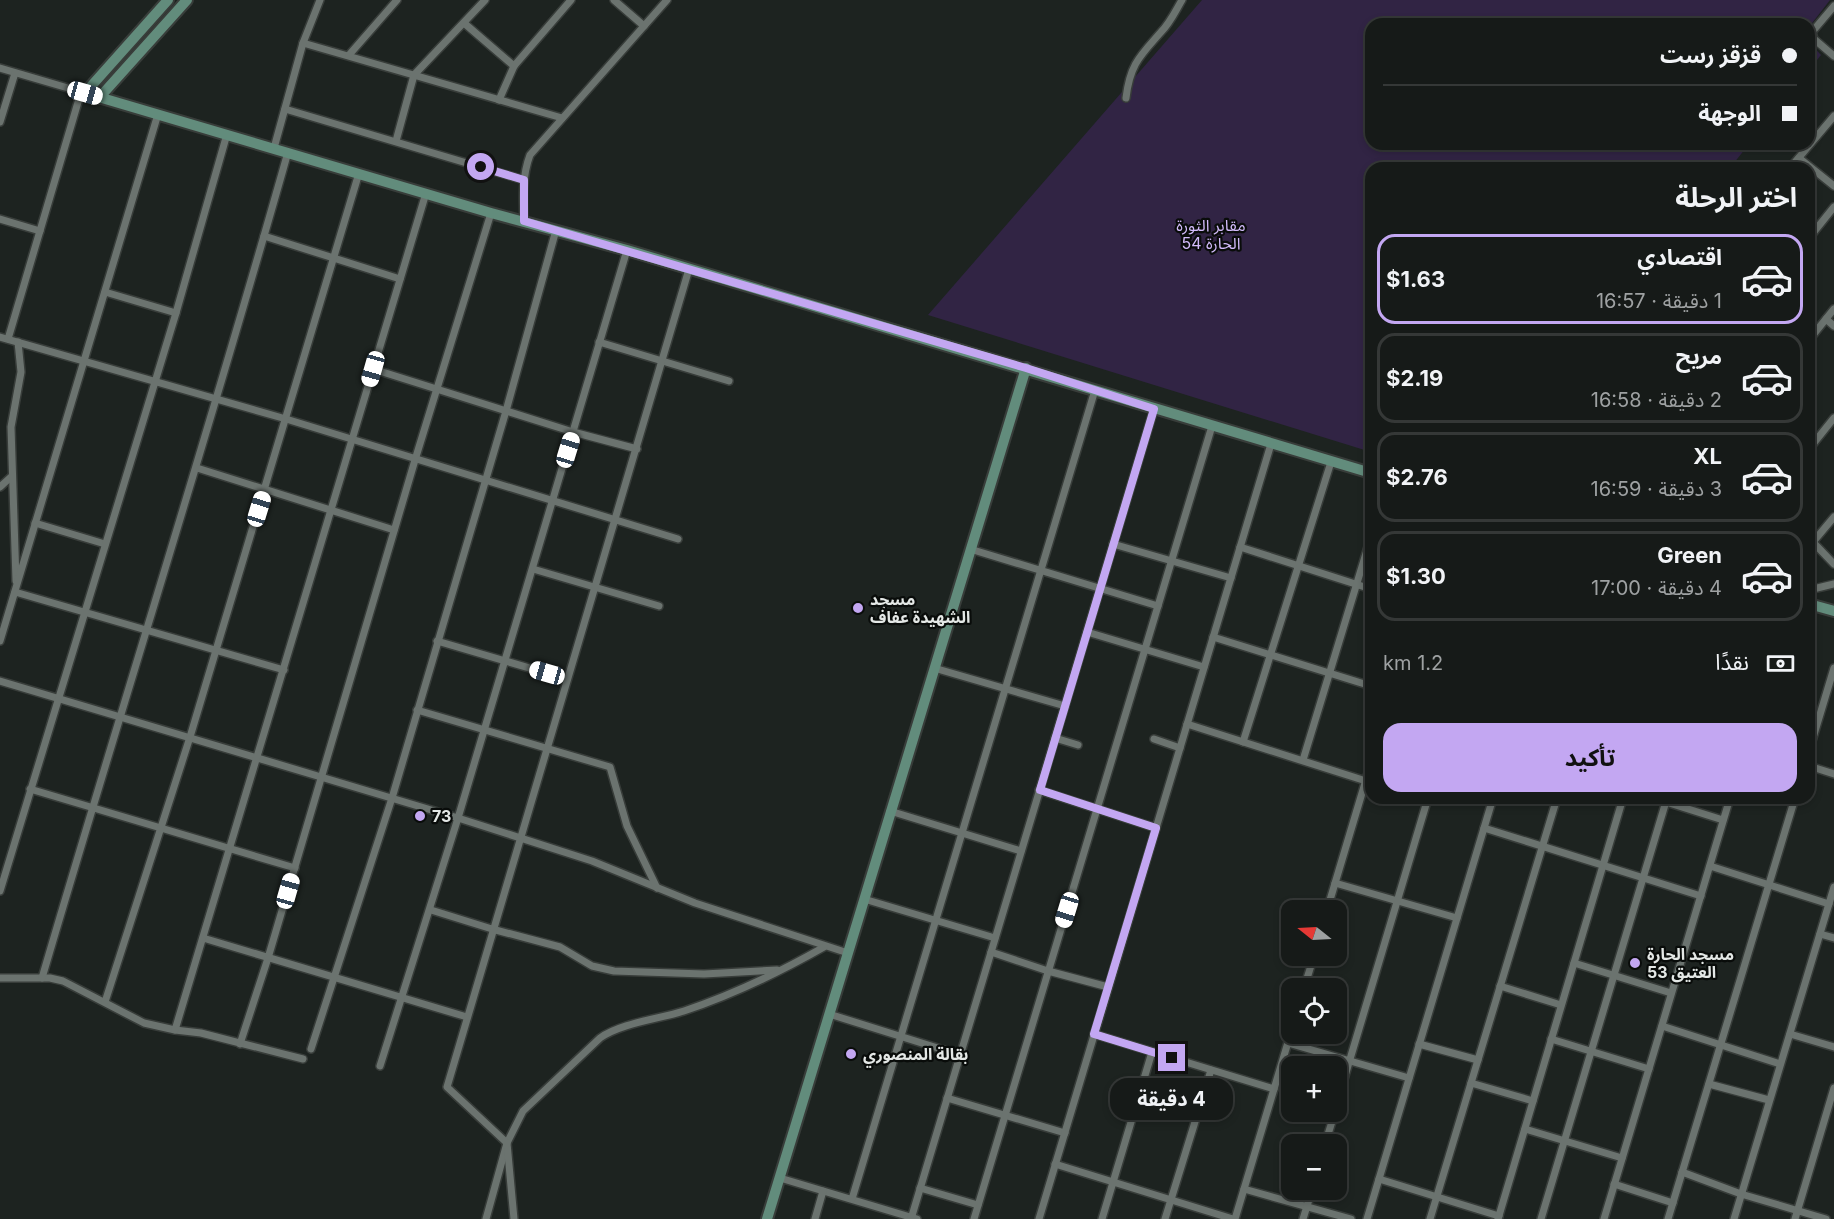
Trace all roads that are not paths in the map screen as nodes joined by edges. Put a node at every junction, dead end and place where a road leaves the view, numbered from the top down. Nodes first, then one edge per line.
1 (168, 0) edge
2 (187, 0) edge
3 (320, 0) edge
4 (398, 0) edge
5 (485, 0) edge
6 (572, 0) edge
7 (614, 0) edge
8 (668, 0) edge
9 (1182, 0) edge
10 (1834, 6) edge
11 (464, 23) junction
12 (644, 26) junction
13 (1815, 28) edge
14 (1815, 40) edge
15 (303, 43) junction
16 (349, 55) junction
17 (1834, 56) edge
18 (514, 66) junction
19 (0, 68) edge
20 (15, 73) junction
21 (414, 75) junction
22 (83, 93) junction
23 (99, 98) junction
24 (1126, 98) dead end
25 (499, 100) junction
26 (285, 109) junction
27 (158, 114) junction
28 (1834, 116) edge
29 (562, 118) junction
30 (0, 122) edge
31 (227, 134) junction
32 (1815, 139) edge
33 (396, 141) junction
34 (273, 148) junction
35 (1806, 150) edge
36 (288, 152) junction
37 (1799, 158) junction
38 (1795, 162) edge
39 (1804, 162) edge
40 (1815, 171) edge
41 (359, 173) junction
42 (524, 180) junction
43 (1834, 186) edge
44 (426, 193) junction
45 (1834, 207) edge
46 (491, 213) junction
47 (0, 219) edge
48 (524, 221) junction
49 (556, 230) junction
50 (40, 231) junction
51 (1815, 231) edge
52 (264, 236) junction
53 (627, 250) junction
54 (334, 259) junction
55 (689, 269) junction
56 (400, 279) junction
57 (105, 292) junction
58 (1834, 309) edge
59 (176, 313) junction
60 (1826, 319) junction
61 (1834, 326) edge
62 (1815, 333) edge
63 (4, 338) edge
64 (18, 342) junction
65 (599, 342) junction
66 (84, 360) junction
67 (662, 360) junction
68 (1026, 368) junction
69 (373, 369) junction
70 (154, 380) junction
71 (729, 381) dead end
72 (437, 390) junction
73 (1095, 390) junction
74 (217, 399) junction
75 (1154, 409) junction
76 (506, 411) junction
77 (1834, 418) edge
78 (286, 419) junction
79 (1212, 426) junction
80 (573, 432) junction
81 (352, 441) junction
82 (1815, 442) edge
83 (1271, 444) junction
84 (637, 449) junction
85 (415, 460) junction
86 (1331, 462) junction
87 (196, 468) junction
88 (1365, 472) edge
89 (12, 476) junction
90 (486, 481) junction
91 (0, 487) edge
92 (266, 489) junction
93 (552, 502) junction
94 (331, 510) junction
95 (1834, 517) edge
96 (616, 520) junction
97 (35, 523) junction
98 (394, 530) junction
99 (1815, 536) edge
100 (678, 540) dead end
101 (105, 544) junction
102 (1113, 544) junction
103 (1815, 544) edge
104 (1240, 547) junction
105 (970, 549) junction
106 (1365, 557) edge
107 (1172, 561) junction
108 (1834, 564) edge
109 (1299, 566) junction
110 (533, 569) junction
111 (1040, 571) junction
112 (1231, 578) junction
113 (1357, 584) junction
114 (1834, 584) edge
115 (595, 586) junction
116 (1365, 586) edge
117 (15, 589) junction
118 (1100, 589) junction
119 (1815, 589) edge
120 (659, 606) dead end
121 (1158, 606) junction
122 (1815, 606) edge
123 (1834, 611) edge
124 (84, 612) junction
125 (147, 631) junction
126 (1087, 632) junction
127 (1213, 637) junction
128 (0, 641) edge
129 (437, 641) junction
130 (1145, 649) junction
131 (216, 651) junction
132 (1271, 656) junction
133 (505, 661) junction
134 (1204, 667) junction
135 (934, 668) junction
136 (1834, 669) edge
137 (284, 670) junction
138 (1331, 673) junction
139 (567, 679) junction
140 (0, 681) edge
141 (1365, 684) edge
142 (1005, 689) junction
143 (57, 698) junction
144 (1065, 706) junction
145 (417, 710) junction
146 (121, 716) junction
147 (1187, 724) junction
148 (484, 730) junction
149 (1815, 731) edge
150 (190, 737) junction
151 (1055, 738) junction
152 (1154, 739) dead end
153 (1243, 742) junction
154 (1078, 745) dead end
155 (1180, 748) junction
156 (548, 749) junction
157 (257, 758) junction
158 (1303, 760) junction
159 (1815, 768) edge
160 (1834, 774) edge
161 (322, 778) junction
162 (1365, 781) edge
163 (1365, 784) edge
164 (30, 789) junction
165 (1040, 790) junction
166 (392, 798) junction
167 (1426, 804) edge
168 (1491, 804) edge
169 (1555, 804) edge
170 (1621, 804) edge
171 (1665, 804) edge
172 (1677, 804) edge
173 (1728, 804) edge
174 (1793, 804) edge
175 (92, 808) junction
176 (1097, 809) junction
177 (890, 812) junction
178 (458, 818) junction
179 (1723, 820) junction
180 (1156, 828) junction
181 (1484, 828) junction
182 (162, 830) junction
183 (962, 833) junction
184 (521, 838) junction
185 (1542, 845) junction
186 (230, 849) junction
187 (1021, 851) junction
188 (1604, 865) junction
189 (1710, 866) junction
190 (294, 868) junction
191 (1643, 878) junction
192 (2, 881) edge
193 (1335, 883) junction
194 (1769, 885) junction
195 (1834, 887) edge
196 (657, 888) junction
197 (0, 891) edge
198 (1701, 896) junction
199 (864, 899) junction
200 (1330, 900) edge
201 (1398, 900) junction
202 (1829, 904) junction
203 (430, 909) junction
204 (1457, 918) junction
205 (936, 920) junction
206 (492, 929) junction
207 (1820, 934) junction
208 (203, 938) junction
209 (995, 938) junction
210 (1834, 938) edge
211 (824, 947) junction
212 (991, 952) junction
213 (848, 953) junction
214 (268, 958) junction
215 (1574, 963) junction
216 (782, 969) junction
217 (1048, 971) junction
218 (1614, 975) junction
219 (0, 978) edge
220 (42, 978) junction
221 (335, 979) junction
222 (1500, 986) junction
223 (1108, 987) junction
224 (1671, 993) junction
225 (401, 998) junction
226 (105, 1002) junction
227 (1562, 1005) junction
228 (829, 1014) junction
229 (467, 1017) junction
230 (1662, 1026) junction
231 (175, 1030) junction
232 (1094, 1034) junction
233 (1790, 1034) junction
234 (901, 1036) junction
235 (1551, 1039) junction
236 (240, 1044) junction
237 (1288, 1044) edge
238 (1292, 1044) edge
239 (1419, 1044) junction
240 (1720, 1045) junction
241 (1834, 1047) edge
242 (311, 1049) dead end
243 (1152, 1052) junction
244 (1591, 1052) junction
245 (960, 1055) junction
246 (303, 1059) dead end
247 (1350, 1060) junction
248 (1478, 1060) junction
249 (1780, 1064) junction
250 (380, 1066) dead end
251 (1211, 1070) junction
252 (1347, 1070) edge
253 (1648, 1070) junction
254 (1409, 1078) junction
255 (1471, 1083) junction
256 (1709, 1084) junction
257 (1834, 1088) edge
258 (1274, 1089) junction
259 (947, 1098) junction
260 (1769, 1100) junction
261 (1533, 1101) junction
262 (1005, 1116) junction
263 (1525, 1129) junction
264 (1065, 1133) junction
265 (1564, 1140) junction
266 (507, 1143) junction
267 (1622, 1158) junction
268 (1055, 1164) junction
269 (1682, 1172) junction
270 (780, 1178) junction
271 (1379, 1179) junction
272 (1113, 1182) junction
273 (1614, 1184) junction
274 (920, 1188) junction
275 (1244, 1189) junction
276 (823, 1191) junction
277 (1741, 1194) junction
278 (1437, 1197) junction
279 (852, 1199) junction
280 (1171, 1200) junction
281 (1308, 1200) edge
282 (1673, 1203) junction
283 (978, 1205) junction
284 (1306, 1207) junction
285 (1797, 1211) junction
286 (1498, 1217) edge
287 (913, 1218) edge
288 (486, 1219) edge
289 (514, 1219) edge
290 (767, 1219) edge
291 (815, 1219) edge
292 (974, 1219) edge
293 (1039, 1219) edge
294 (1102, 1219) edge
295 (1165, 1219) edge
296 (1234, 1219) edge
297 (1303, 1219) edge
298 (1350, 1219) edge
299 (1367, 1219) edge
300 (1430, 1219) edge
301 (1541, 1219) edge
302 (1604, 1219) edge
303 (1668, 1219) edge
304 (1734, 1219) edge
305 (1795, 1219) edge
306 (1826, 1219) edge

1 - 22 main road
2 - 23 main road
3 - 15 street
4 - 16 street
5 - 11 street
6 - 18 street
7 - 12 street
8 - 12 street
9 - 24 street
10 - 13 street
11 - 18 street
11 - 21 street
12 - 29 street
14 - 17 street
15 - 16 street
15 - 26 street
16 - 21 street
18 - 25 street
19 - 20 street
20 - 22 street
20 - 30 street
21 - 25 street
21 - 33 street
22 - 23 main road
22 - 50 street
23 - 27 main road
25 - 29 street
26 - 33 street
26 - 34 street
27 - 31 main road
27 - 57 street
28 - 32 street
29 - 42 street
31 - 34 main road
31 - 59 street
33 - 42 street
34 - 36 main road
35 - 37 street
36 - 41 main road
36 - 52 street
37 - 38 street
37 - 39 street
40 - 43 street
41 - 44 main road
41 - 54 street
42 - 48 street
44 - 46 main road
44 - 56 street
45 - 51 street
46 - 48 main road
46 - 72 street
47 - 50 street
48 - 49 main road
49 - 53 main road
49 - 76 street
50 - 63 street
52 - 54 street
52 - 74 street
53 - 55 main road
53 - 65 street
54 - 56 street
54 - 78 street
55 - 67 street
55 - 68 main road
56 - 69 street
57 - 59 street
57 - 66 street
58 - 60 street
59 - 70 street
60 - 61 street
60 - 62 street
63 - 64 street
64 - 66 street
64 - 89 street
65 - 67 street
65 - 80 street
66 - 70 street
66 - 97 street
67 - 71 street
67 - 84 street
68 - 73 main road
68 - 105 main road
69 - 72 street
69 - 81 street
70 - 74 street
70 - 101 street
72 - 76 street
72 - 85 street
73 - 75 main road
73 - 111 street
74 - 78 street
74 - 87 street
75 - 79 main road
75 - 102 street
76 - 80 street
76 - 90 street
77 - 82 street
78 - 81 street
78 - 92 street
79 - 83 main road
79 - 107 street
80 - 84 street
80 - 93 street
81 - 85 street
81 - 94 street
83 - 86 main road
83 - 104 street
84 - 96 street
85 - 90 street
85 - 98 street
86 - 88 main road
86 - 109 street
87 - 92 street
87 - 125 street
89 - 91 street
89 - 117 street
90 - 93 street
90 - 129 street
92 - 94 street
92 - 131 street
93 - 96 street
93 - 110 street
94 - 98 street
94 - 137 street
95 - 99 street
96 - 100 street
96 - 115 street
97 - 101 street
97 - 117 street
98 - 161 street
101 - 124 street
102 - 107 street
102 - 118 street
103 - 108 street
104 - 109 street
104 - 112 street
105 - 111 street
105 - 135 main road
106 - 113 street
107 - 112 street
107 - 121 street
109 - 113 street
109 - 132 street
110 - 115 street
110 - 133 street
111 - 118 street
111 - 142 street
112 - 127 street
113 - 116 street
113 - 138 street
114 - 119 street
115 - 120 street
115 - 139 street
117 - 124 street
117 - 128 street
118 - 121 street
118 - 126 street
121 - 130 street
122 - 123 main road
124 - 125 street
124 - 143 street
125 - 131 street
125 - 146 street
126 - 130 street
126 - 144 street
127 - 132 street
127 - 134 street
129 - 133 street
129 - 145 street
130 - 134 street
130 - 176 street
131 - 137 street
131 - 150 street
132 - 138 street
132 - 153 street
133 - 139 street
133 - 148 street
134 - 147 street
135 - 142 street
135 - 177 main road
136 - 149 street
137 - 157 street
138 - 141 street
138 - 158 street
139 - 156 street
140 - 143 street
142 - 144 street
142 - 183 street
143 - 146 street
143 - 164 street
144 - 151 street
145 - 148 street
145 - 166 street
146 - 150 street
146 - 175 street
147 - 153 street
147 - 155 street
148 - 156 street
148 - 178 street
150 - 157 street
150 - 182 street
151 - 154 street
151 - 165 street
152 - 155 street
153 - 158 street
155 - 180 street
156 - 184 street
156 - 196 street
157 - 161 street
157 - 186 street
158 - 162 street
159 - 160 street
161 - 166 street
161 - 190 street
163 - 193 street
164 - 175 street
164 - 192 street
165 - 176 street
165 - 187 street
166 - 178 street
166 - 221 street
167 - 201 street
168 - 181 street
169 - 185 street
170 - 188 street
171 - 191 street
172 - 179 street
173 - 179 street
174 - 194 street
175 - 182 street
175 - 220 street
176 - 180 street
176 - 217 street
177 - 183 street
177 - 199 main road
178 - 184 street
178 - 203 street
179 - 189 street
180 - 223 street
181 - 185 street
181 - 204 street
182 - 186 street
182 - 226 street
183 - 187 street
183 - 205 street
184 - 196 street
184 - 206 street
185 - 188 street
185 - 222 street
186 - 190 street
186 - 208 street
187 - 209 street
188 - 191 street
188 - 215 street
189 - 194 street
189 - 198 street
190 - 214 street
191 - 198 street
191 - 218 street
192 - 197 street
193 - 200 street
193 - 201 street
194 - 202 street
194 - 240 street
195 - 202 street
196 - 211 street
198 - 224 street
199 - 205 street
199 - 213 main road
201 - 204 street
201 - 247 street
202 - 207 street
203 - 206 street
203 - 225 street
204 - 239 street
205 - 209 street
205 - 234 street
206 - 216 street
206 - 229 street
207 - 210 street
207 - 233 street
208 - 214 street
208 - 231 street
209 - 212 street
211 - 213 street
211 - 216 street
212 - 217 street
212 - 245 street
213 - 228 main road
214 - 221 street
214 - 236 street
215 - 218 street
215 - 227 street
216 - 266 street
217 - 223 street
217 - 262 street
218 - 224 street
218 - 244 street
219 - 220 street
220 - 226 street
221 - 225 street
221 - 242 street
222 - 227 street
222 - 248 street
223 - 232 street
224 - 230 street
225 - 229 street
225 - 250 street
226 - 231 street
227 - 235 street
228 - 234 street
228 - 270 main road
229 - 266 street
230 - 240 street
230 - 253 street
231 - 236 street
232 - 243 street
232 - 264 street
233 - 241 street
233 - 249 street
234 - 245 street
234 - 279 street
235 - 244 street
235 - 261 street
236 - 246 street
237 - 258 street
238 - 247 street
239 - 248 street
239 - 254 street
240 - 249 street
240 - 256 street
243 - 251 street
243 - 272 street
244 - 253 street
244 - 265 street
245 - 259 street
247 - 252 street
247 - 254 street
248 - 255 street
249 - 260 street
251 - 258 street
251 - 280 street
253 - 267 street
254 - 271 street
255 - 261 street
255 - 278 street
256 - 260 street
256 - 269 street
257 - 285 street
258 - 275 street
259 - 262 street
259 - 274 street
260 - 277 street
261 - 263 street
262 - 264 street
262 - 283 street
263 - 265 street
263 - 286 street
264 - 268 street
265 - 267 street
265 - 301 street
266 - 288 street
266 - 289 street
267 - 273 street
268 - 272 street
268 - 293 street
269 - 277 street
269 - 282 street
270 - 276 street
270 - 290 main road
271 - 278 street
271 - 299 street
272 - 280 street
272 - 294 street
273 - 282 street
273 - 302 street
274 - 283 street
274 - 287 street
275 - 284 street
275 - 296 street
276 - 279 street
276 - 291 street
277 - 285 street
277 - 304 street
278 - 286 street
278 - 300 street
279 - 287 street
280 - 295 street
280 - 296 street
281 - 284 street
282 - 303 street
283 - 292 street
284 - 297 street
284 - 298 street
285 - 305 street
285 - 306 street

